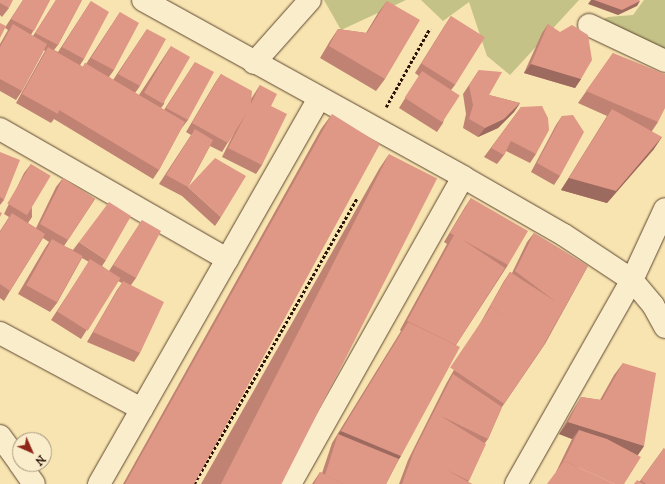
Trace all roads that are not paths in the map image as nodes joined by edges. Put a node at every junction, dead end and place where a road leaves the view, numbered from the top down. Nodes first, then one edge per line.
1 (143, 0) edge
2 (310, 0) edge
3 (589, 25) dead end
4 (665, 61) edge
5 (254, 63) junction
6 (319, 99) junction
7 (0, 129) edge
8 (463, 176) junction
9 (665, 210) edge
10 (227, 259) junction
11 (632, 280) junction
12 (665, 327) edge
13 (0, 333) edge
14 (142, 409) junction
15 (0, 436) edge
16 (12, 453) edge
17 (26, 472) edge
18 (34, 484) edge
19 (99, 484) edge
20 (290, 484) edge
21 (516, 484) edge

1 - 5 street
2 - 5 street
3 - 4 street
5 - 6 street
6 - 8 street
6 - 10 street
7 - 10 street
8 - 11 street
8 - 20 street
9 - 11 street
10 - 14 street
11 - 12 street
11 - 21 street
13 - 14 street
14 - 19 street
15 - 16 street
17 - 18 street

